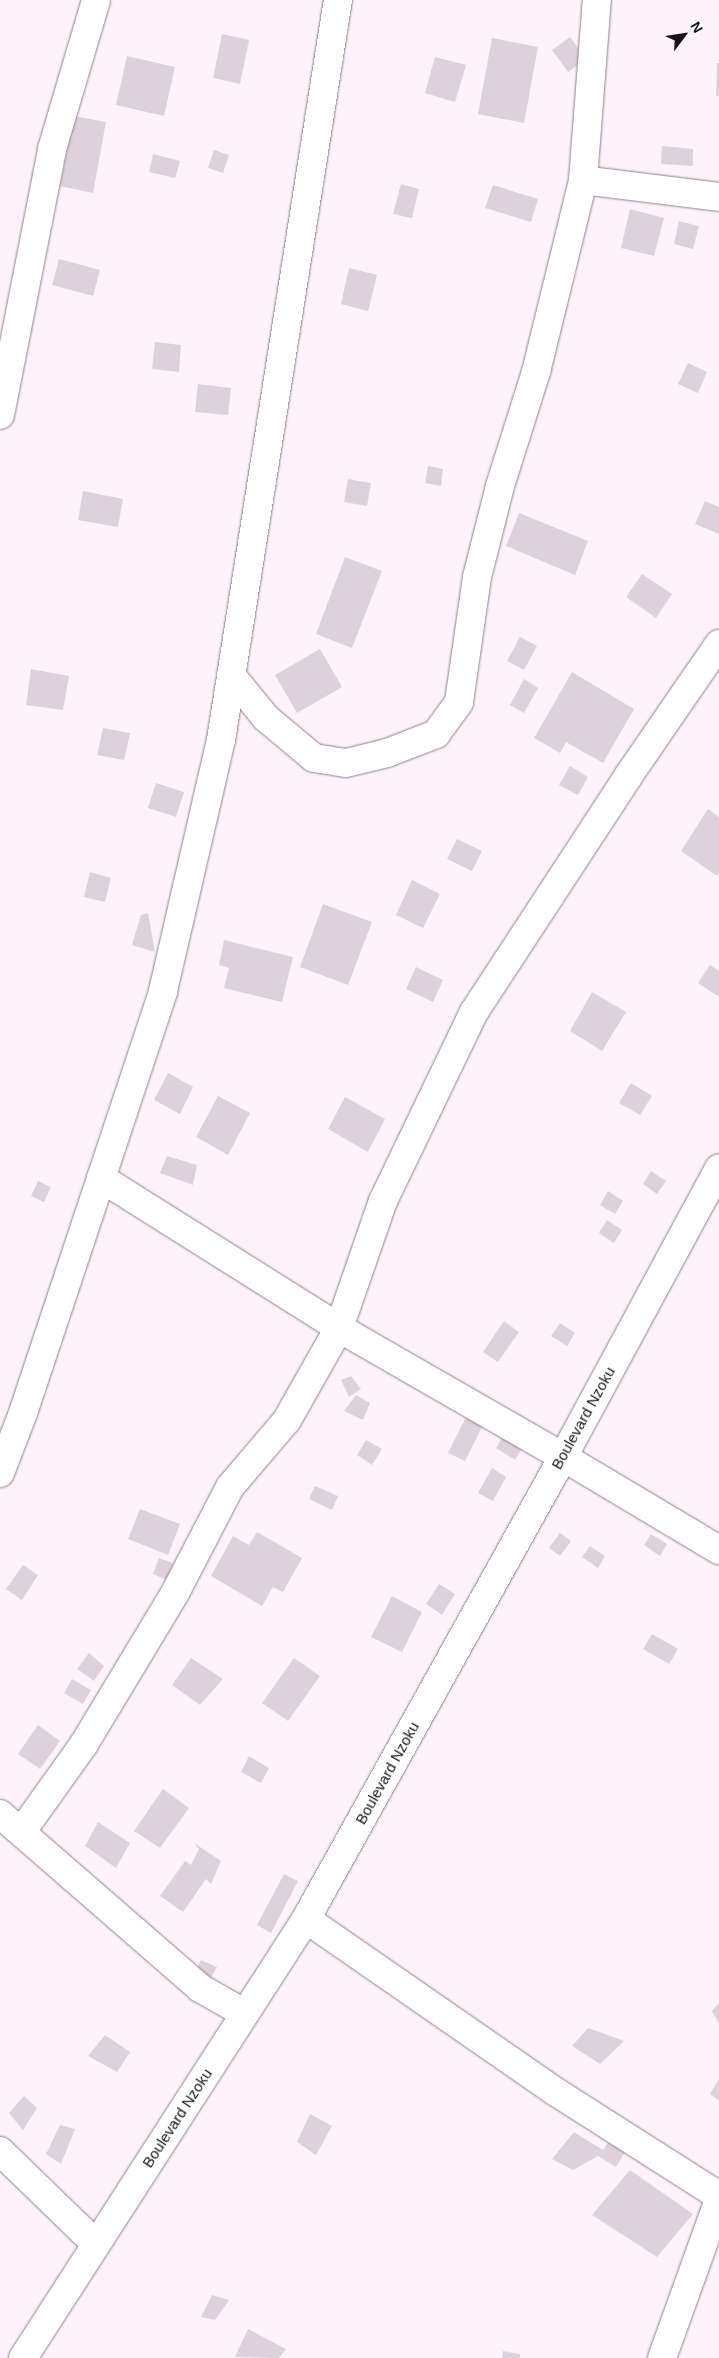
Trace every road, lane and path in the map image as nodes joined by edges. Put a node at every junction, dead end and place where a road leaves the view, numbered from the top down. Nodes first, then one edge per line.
1 (96, 0) edge
2 (338, 0) edge
3 (597, 0) edge
4 (583, 180) junction
5 (719, 197) edge
6 (0, 415) edge
7 (719, 644) edge
8 (231, 675) junction
9 (719, 1168) edge
10 (101, 1178) junction
11 (339, 1328) junction
12 (12, 1410) edge
13 (563, 1457) junction
14 (0, 1473) edge
15 (719, 1550) edge
16 (0, 1814) edge
17 (22, 1831) junction
18 (306, 1918) junction
19 (244, 2013) junction
20 (0, 2151) edge
21 (719, 2198) edge
22 (96, 2244) junction
23 (23, 2358) edge
24 (662, 2358) edge

1 - 6 street
2 - 8 street
3 - 4 street
4 - 5 street
4 - 8 street
7 - 11 street
8 - 10 street
9 - 13 street, Boulevard Nzoku
10 - 11 street
10 - 12 street
11 - 13 street
11 - 17 street
12 - 14 street
13 - 15 street
13 - 18 street, Boulevard Nzoku
16 - 17 street
17 - 19 street
18 - 19 street, Boulevard Nzoku
18 - 21 street
19 - 22 street, Boulevard Nzoku
20 - 22 street
21 - 24 street
22 - 23 street, Boulevard Nzoku

